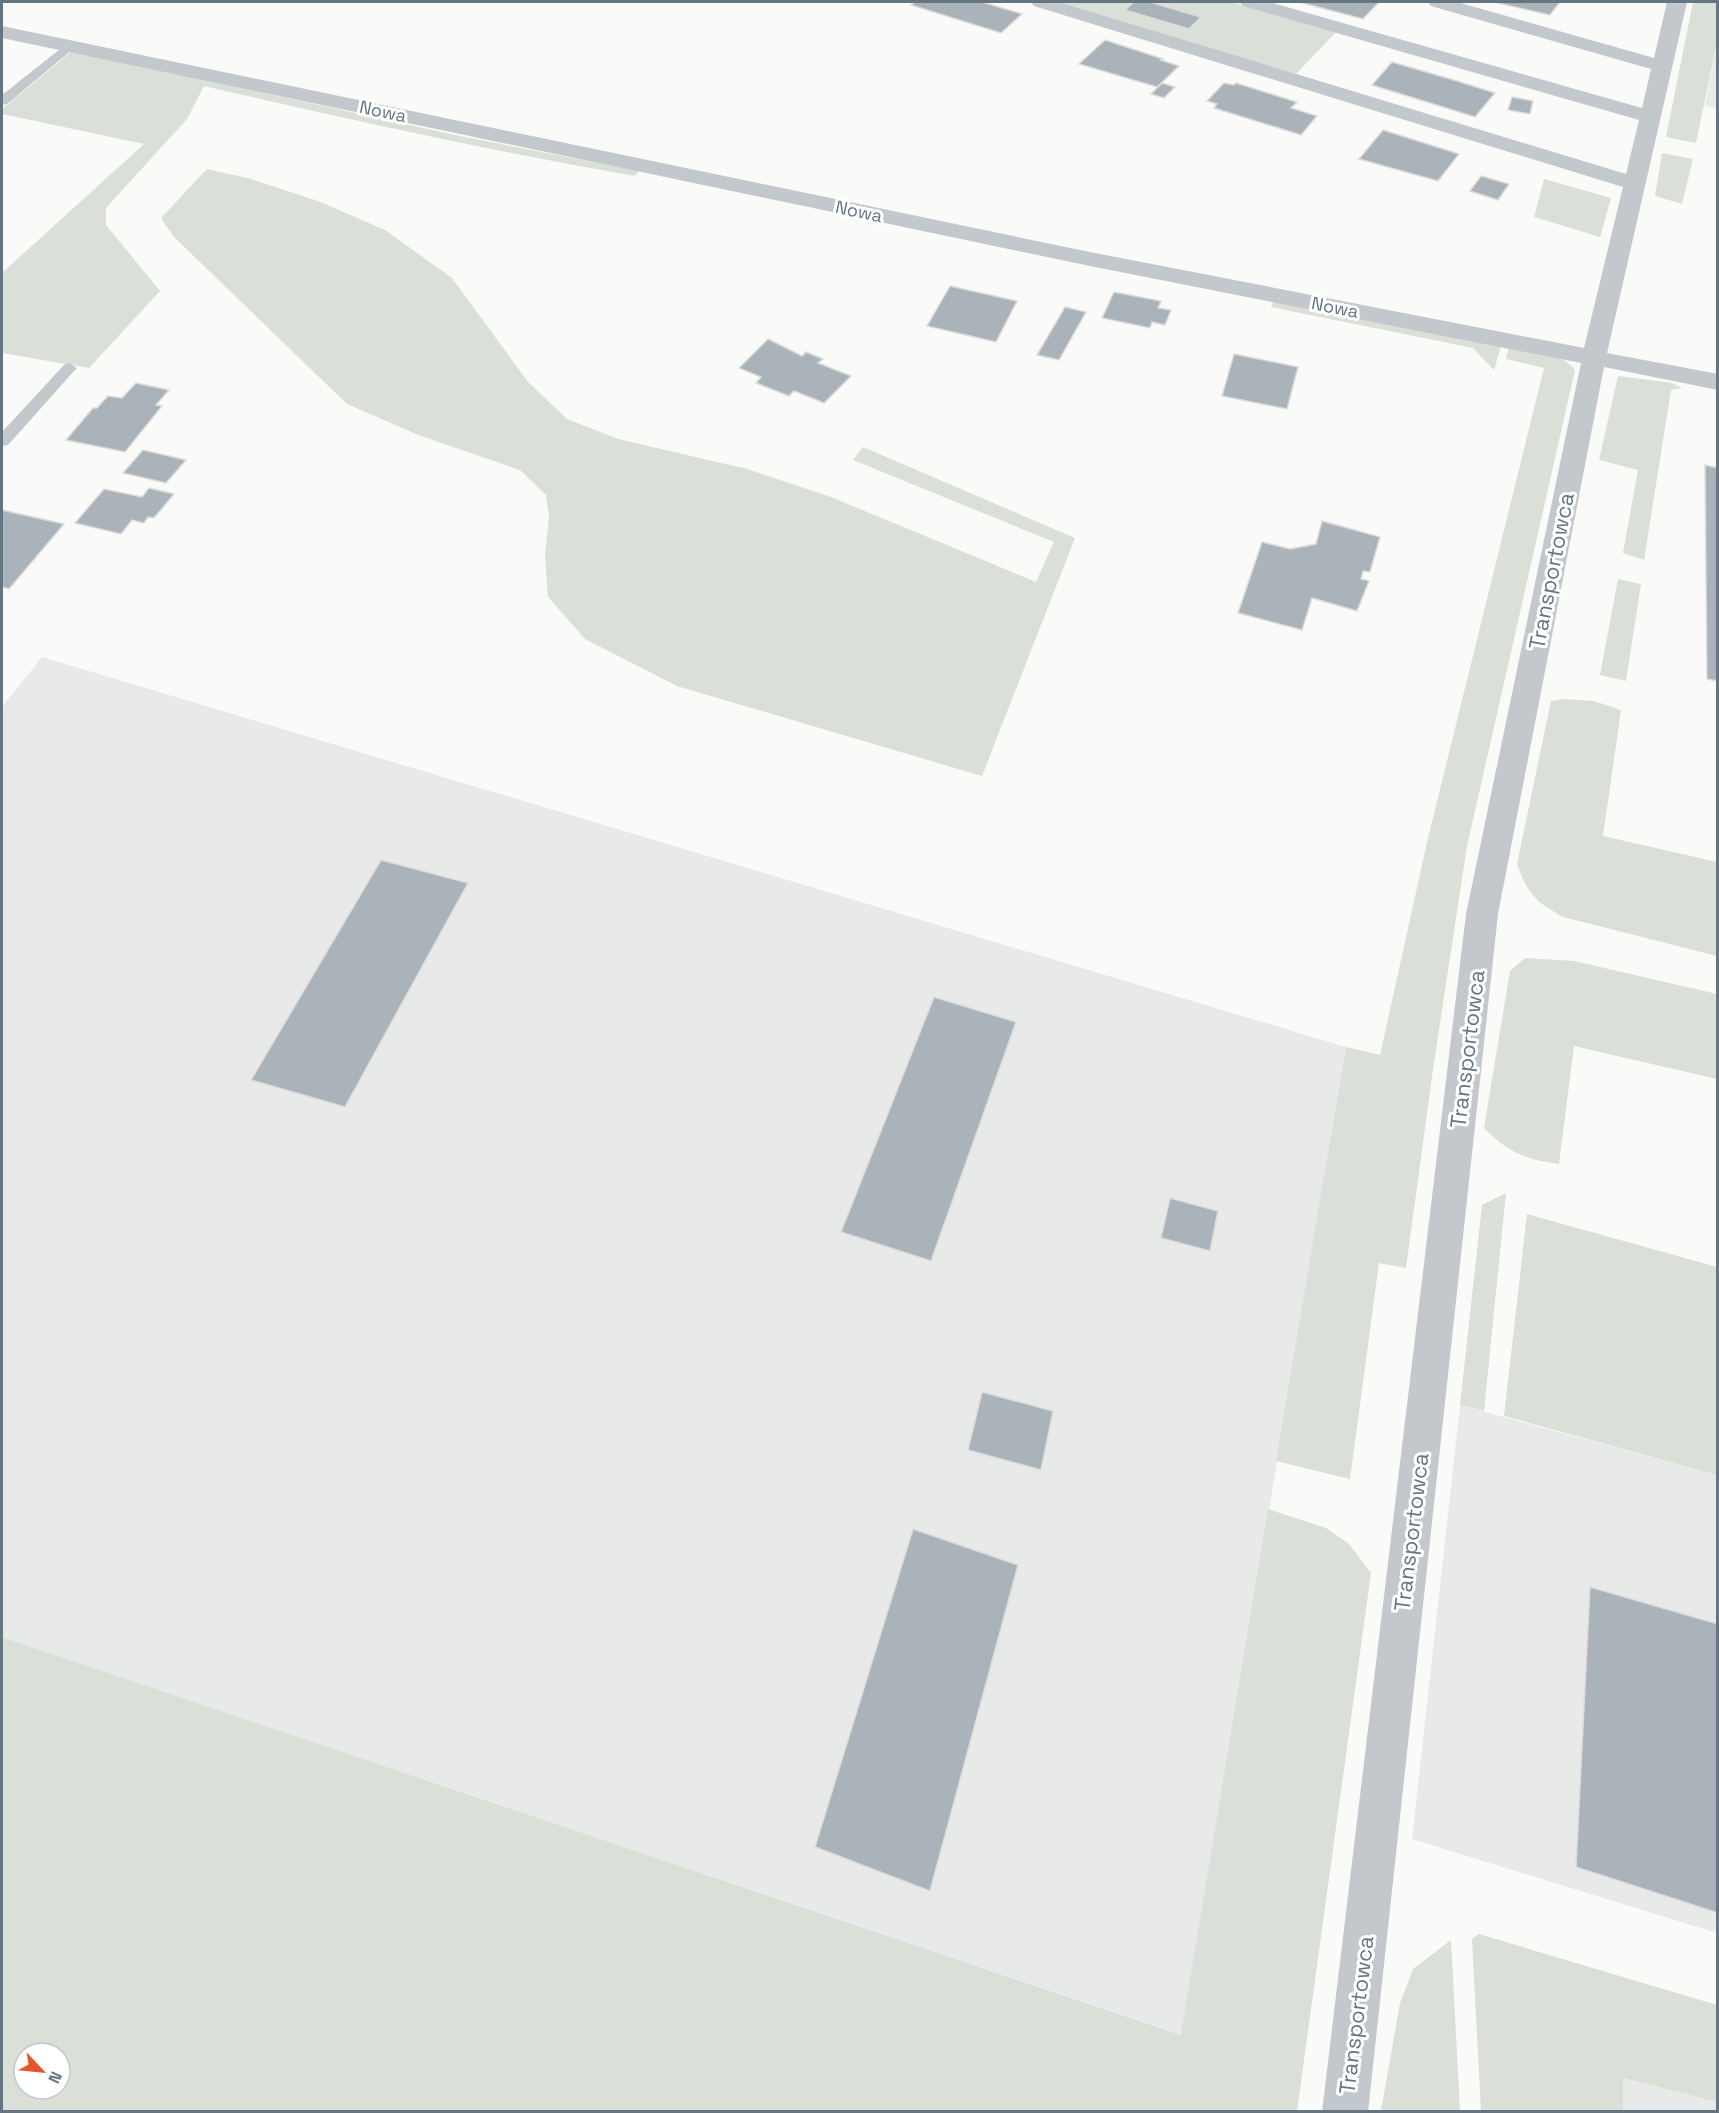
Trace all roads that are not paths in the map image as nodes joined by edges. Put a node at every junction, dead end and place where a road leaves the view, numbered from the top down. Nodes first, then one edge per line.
1 (1041, 2) edge
2 (1250, 2) edge
3 (1438, 2) edge
4 (1677, 2) edge
5 (2, 32) edge
6 (69, 46) junction
7 (1662, 66) junction
8 (2, 101) edge
9 (1651, 117) junction
10 (1635, 184) junction
11 (1594, 358) junction
12 (69, 368) dead end
13 (1718, 382) edge
14 (2, 441) edge
15 (1345, 2112) edge

1 - 10 street
2 - 9 street
3 - 7 street
4 - 7 street, Transportowca
5 - 6 street, Nowa
6 - 8 lane
6 - 11 street, Nowa
7 - 9 street, Transportowca
9 - 10 street, Transportowca
10 - 11 street, Transportowca
11 - 13 street, Nowa
11 - 15 street, Transportowca
12 - 14 lane

